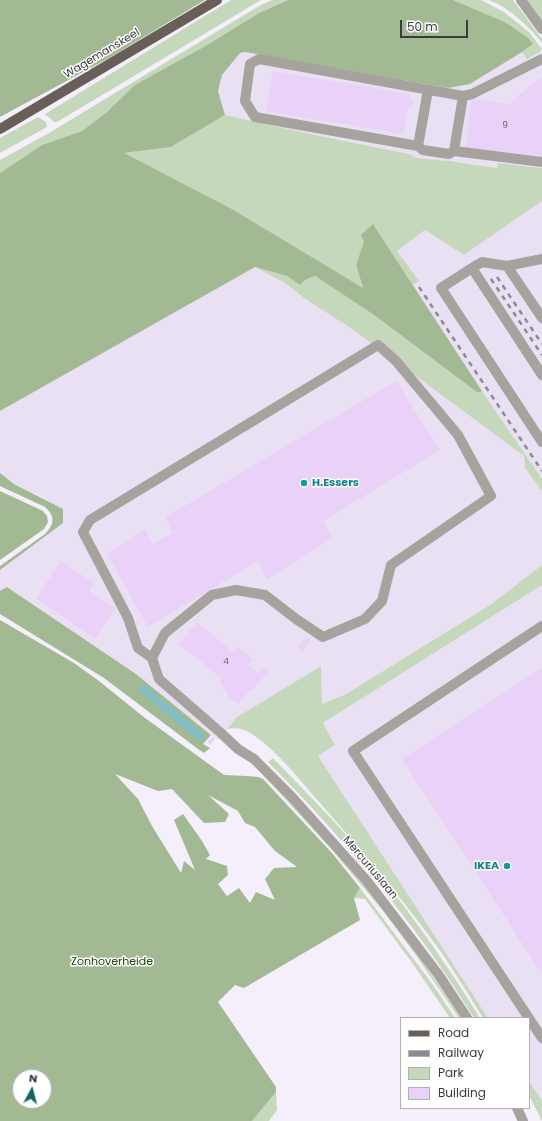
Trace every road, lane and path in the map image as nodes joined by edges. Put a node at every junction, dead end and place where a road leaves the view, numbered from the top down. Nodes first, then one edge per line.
1 (216, 0) edge
2 (521, 0) edge
3 (542, 30) edge
4 (540, 63) edge
5 (428, 90) junction
6 (463, 96) junction
7 (2, 128) edge
8 (418, 146) junction
9 (454, 151) junction
10 (542, 162) edge
11 (542, 259) edge
12 (508, 266) junction
13 (472, 268) junction
14 (542, 318) edge
15 (542, 375) edge
16 (542, 442) edge
17 (542, 626) edge
18 (152, 658) junction
19 (466, 1017) edge
20 (528, 1017) edge
21 (530, 1020) edge
22 (542, 1038) edge
23 (517, 1109) edge
24 (523, 1121) edge

1 - 7 main road, Wagemanskeel
2 - 3 street
4 - 6 street
5 - 6 street
5 - 8 street
5 - 8 street
6 - 9 street
8 - 9 street
9 - 10 street
11 - 12 street
12 - 13 street
12 - 14 street
13 - 15 street
13 - 16 street
17 - 20 street
18 - 18 street
18 - 19 street, Mercuriuslaan
21 - 22 street
23 - 24 street

